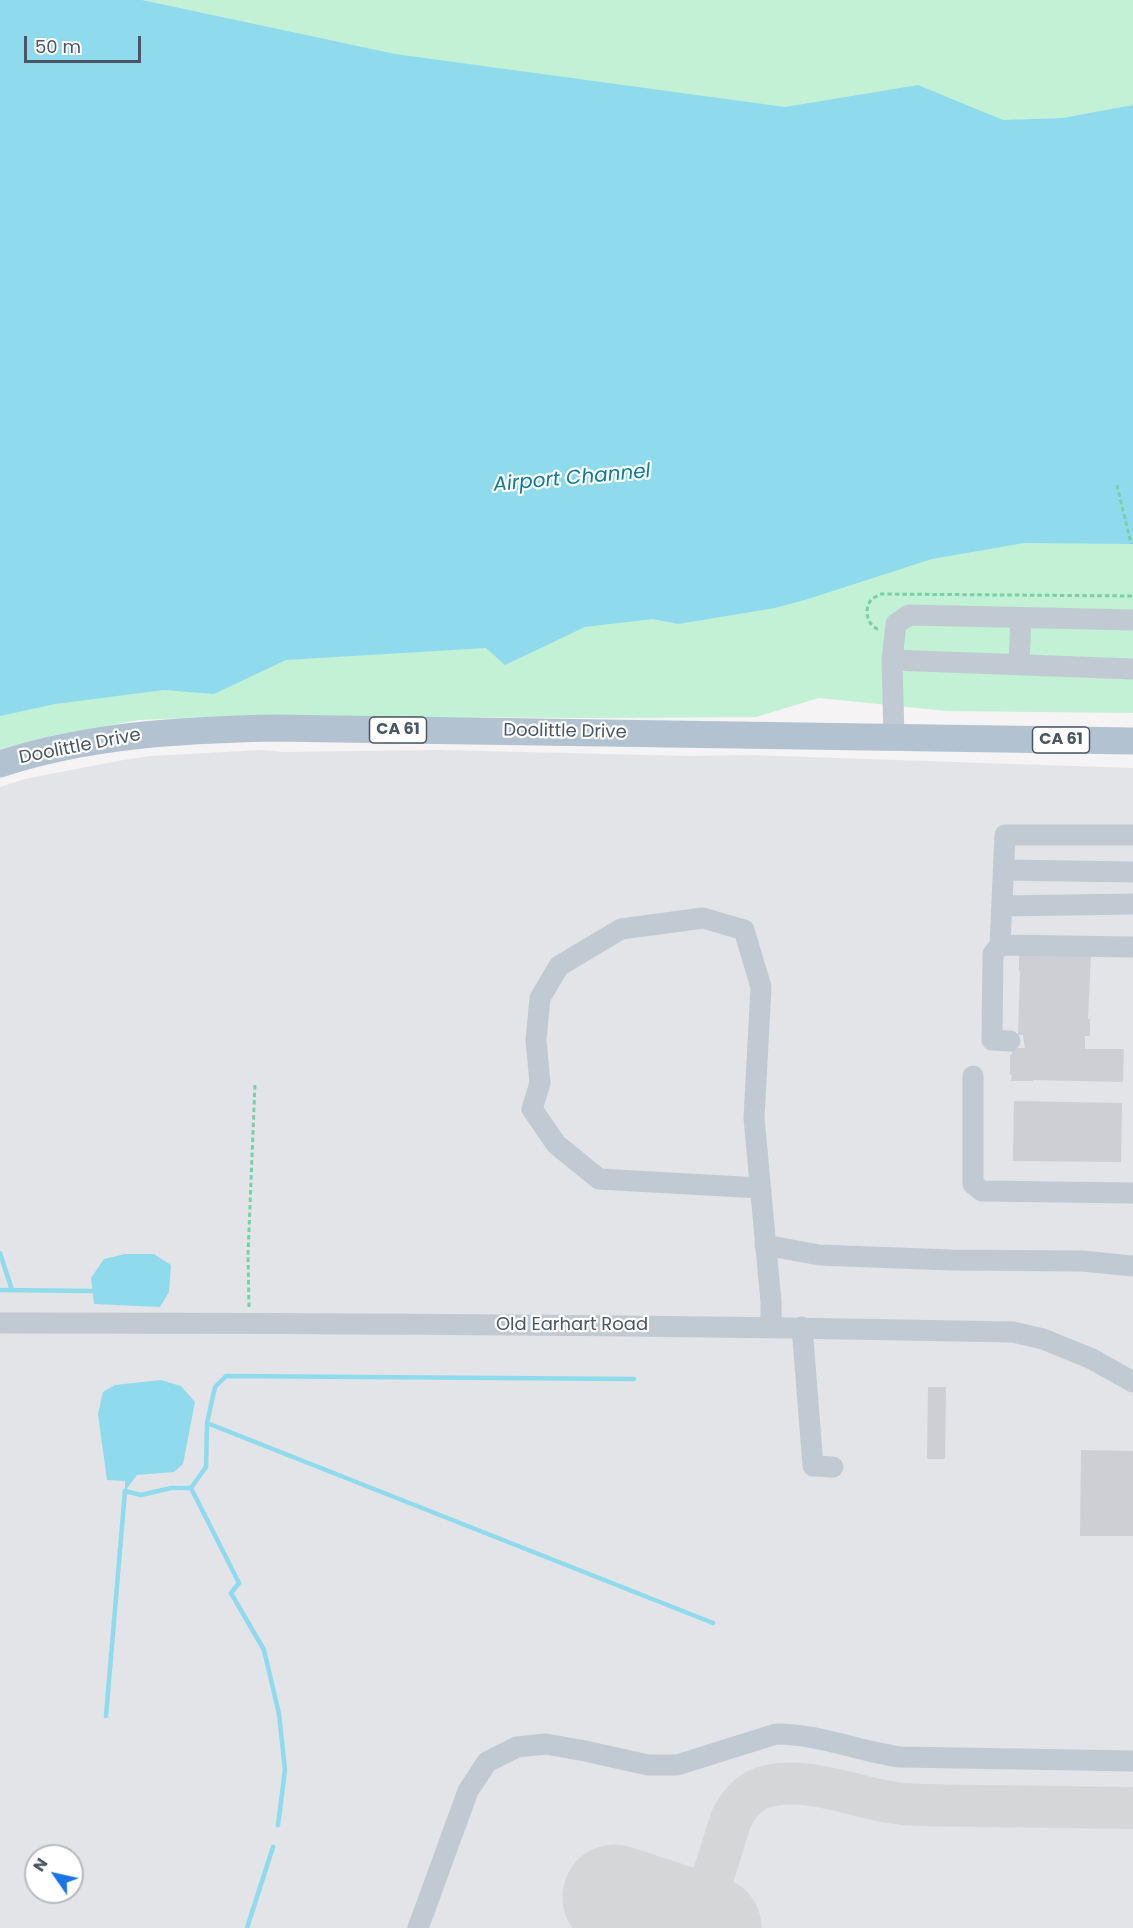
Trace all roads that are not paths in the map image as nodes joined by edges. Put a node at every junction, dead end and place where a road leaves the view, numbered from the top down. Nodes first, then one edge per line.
1 (1021, 618) junction
2 (1133, 620) edge
3 (892, 660) junction
4 (1019, 665) junction
5 (1133, 669) edge
6 (894, 737) junction
7 (1133, 741) edge
8 (0, 764) edge
9 (1133, 835) edge
10 (1004, 870) junction
11 (1133, 872) edge
12 (1133, 904) edge
13 (1002, 906) junction
14 (1000, 945) junction
15 (1133, 947) edge
16 (1010, 1041) dead end
17 (973, 1076) dead end
18 (760, 1188) junction
19 (1133, 1193) edge
20 (765, 1245) junction
21 (1133, 1266) edge
22 (0, 1323) edge
23 (771, 1327) junction
24 (802, 1327) junction
25 (1133, 1382) edge
26 (833, 1467) dead end
27 (1133, 1761) edge
28 (418, 1928) edge

1 - 2 street
1 - 3 street
1 - 4 street
3 - 4 street
3 - 6 street
4 - 5 street
6 - 7 main road, Doolittle Drive / CA 61
6 - 8 main road, Doolittle Drive / CA 61
9 - 10 street
10 - 11 street
10 - 13 street
12 - 13 street
13 - 14 street
14 - 15 street
14 - 16 street
17 - 19 street
18 - 18 street
18 - 20 street
20 - 21 street
20 - 23 street
22 - 23 street, Old Earhart Road
23 - 24 street, Old Earhart Road
24 - 25 street, Old Earhart Road
24 - 26 street
27 - 28 street

